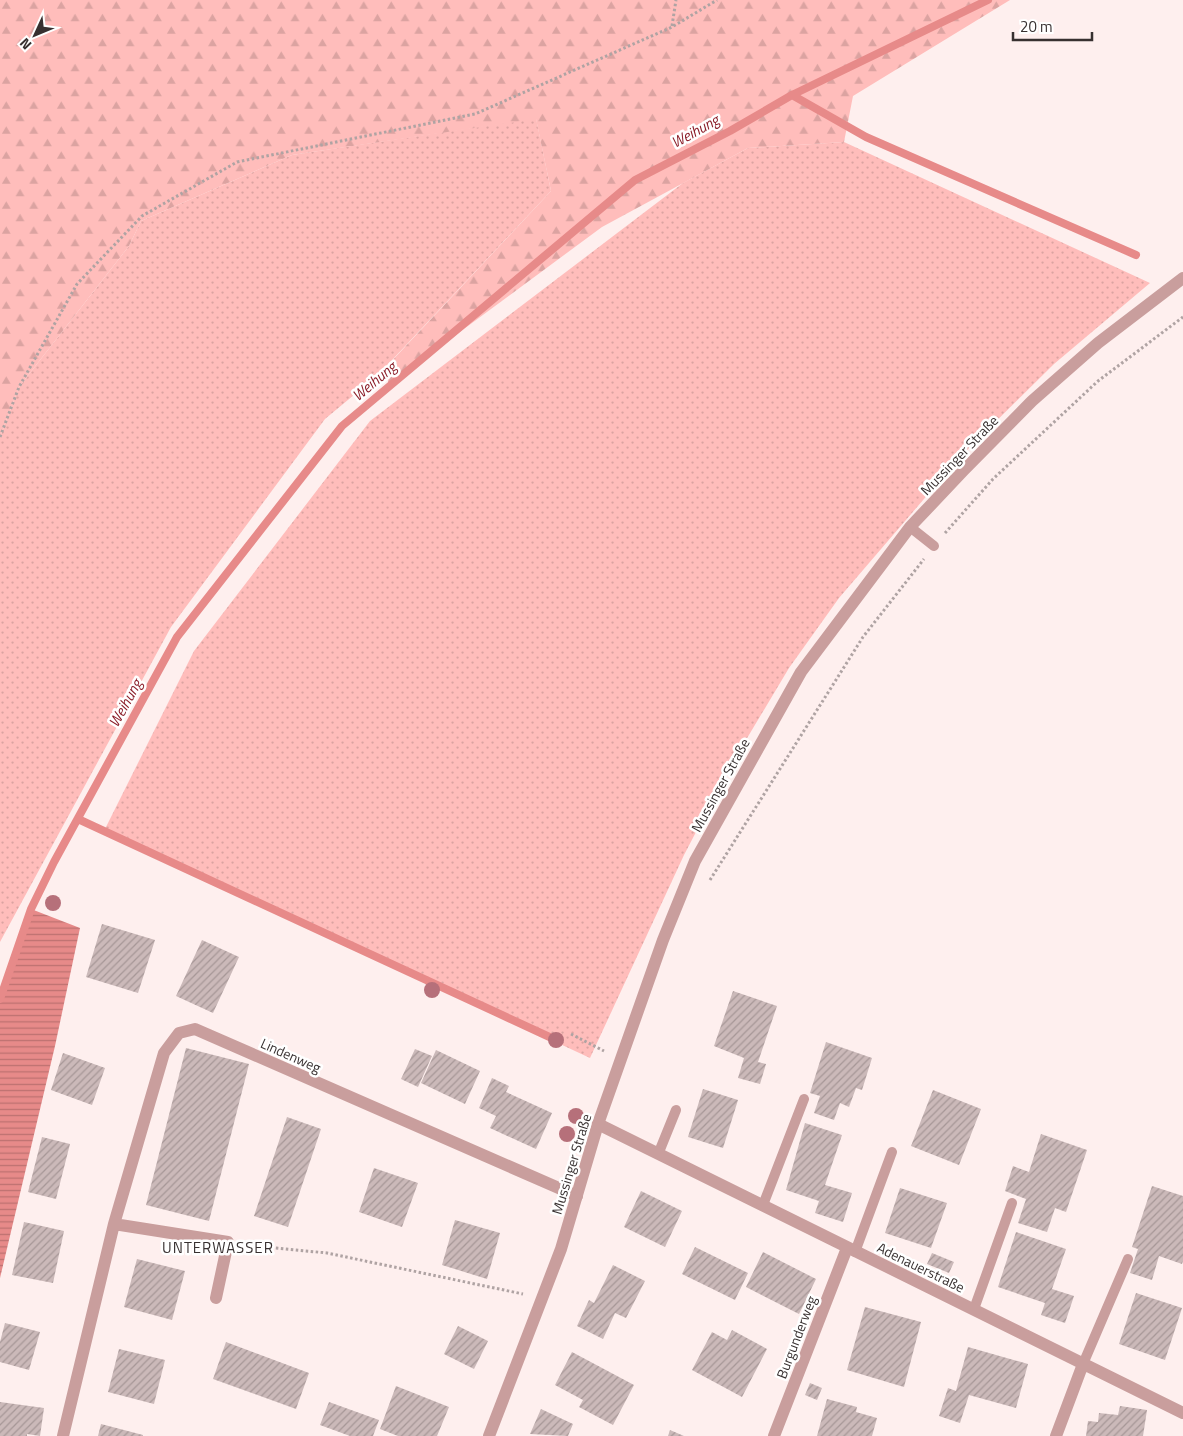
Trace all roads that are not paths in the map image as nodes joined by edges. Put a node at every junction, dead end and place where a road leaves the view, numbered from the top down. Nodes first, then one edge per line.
1 (1183, 278) edge
2 (910, 527) junction
3 (934, 546) road end
4 (804, 1099) dead end
5 (676, 1110) dead end
6 (598, 1124) junction
7 (659, 1152) junction
8 (892, 1152) dead end
9 (578, 1196) junction
10 (1012, 1203) dead end
11 (763, 1205) junction
12 (114, 1224) junction
13 (851, 1250) junction
14 (1128, 1259) dead end
15 (216, 1298) dead end
16 (974, 1309) junction
17 (1083, 1364) junction
18 (1183, 1413) edge
19 (63, 1436) edge
20 (489, 1436) edge
21 (774, 1436) edge
22 (1056, 1436) edge

1 - 2 street, Mussinger Straße
2 - 3 lane
2 - 6 street, Mussinger Straße
4 - 11 lane
5 - 7 lane
6 - 7 street, Adenauerstraße
6 - 9 street, Mussinger Straße
7 - 11 street, Adenauerstraße
8 - 13 lane, Adenauerstraße
9 - 12 street, Lindenweg
9 - 20 street, Mussinger Straße
10 - 16 lane, Adenauerstraße
11 - 13 street, Adenauerstraße
12 - 15 street
12 - 19 street, Lindenweg
13 - 16 street, Adenauerstraße
13 - 21 street, Burgunderweg
14 - 17 lane
16 - 17 street, Adenauerstraße
17 - 18 street, Adenauerstraße
17 - 22 street

